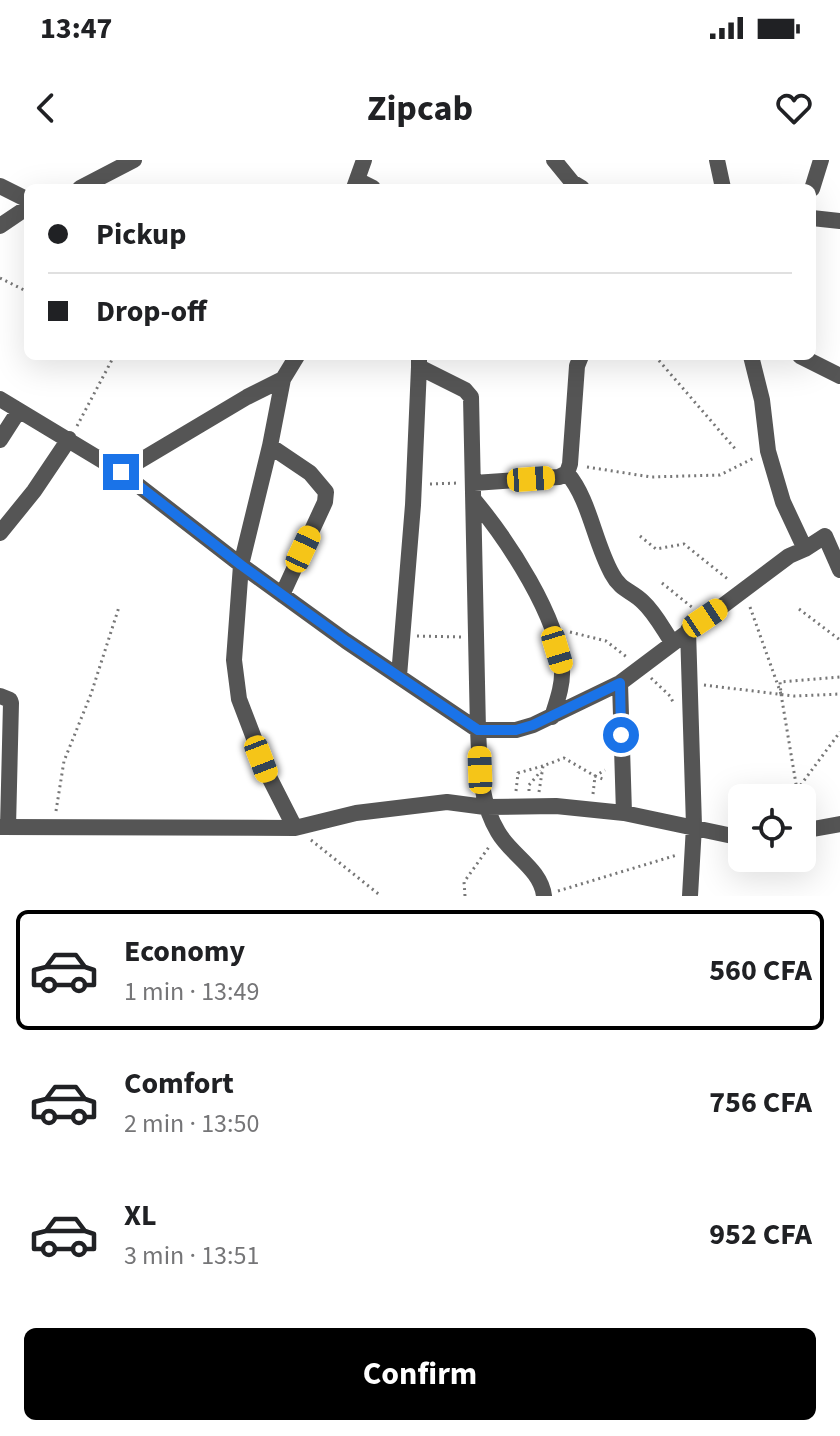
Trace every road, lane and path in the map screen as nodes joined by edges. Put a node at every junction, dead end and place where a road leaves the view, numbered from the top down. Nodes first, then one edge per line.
1 (134, 160) edge
2 (364, 160) edge
3 (554, 160) edge
4 (717, 160) edge
5 (821, 160) edge
6 (88, 184) edge
7 (356, 184) edge
8 (575, 184) edge
9 (722, 184) edge
10 (814, 184) edge
11 (0, 186) edge
12 (24, 198) edge
13 (24, 210) edge
14 (816, 218) edge
15 (840, 221) edge
16 (0, 226) edge
17 (0, 278) edge
18 (24, 290) edge
19 (112, 360) edge
20 (295, 360) edge
21 (579, 360) edge
22 (658, 360) edge
23 (752, 360) edge
24 (808, 360) edge
25 (419, 362) edge
26 (840, 376) edge
27 (283, 379) junction
28 (0, 399) edge
29 (18, 412) junction
30 (69, 439) junction
31 (0, 440) edge
32 (270, 446) junction
33 (737, 451) dead end
34 (768, 451) junction
35 (569, 469) junction
36 (121, 472) junction
37 (474, 483) junction
38 (413, 484) junction
39 (475, 501) junction
40 (840, 524) edge
41 (0, 533) edge
42 (640, 536) dead end
43 (825, 536) junction
44 (805, 549) junction
45 (241, 565) junction
46 (840, 570) edge
47 (662, 583) dead end
48 (744, 591) junction
49 (282, 595) junction
50 (119, 607) dead end
51 (799, 609) dead end
52 (705, 618) junction
53 (688, 630) junction
54 (403, 635) junction
55 (477, 638) junction
56 (840, 640) edge
57 (672, 642) junction
58 (399, 676) junction
59 (840, 677) edge
60 (620, 683) junction
61 (690, 684) junction
62 (781, 694) junction
63 (840, 694) edge
64 (0, 696) edge
65 (552, 717) junction
66 (478, 730) junction
67 (840, 732) edge
68 (622, 760) junction
69 (543, 767) junction
70 (796, 784) edge
71 (801, 784) edge
72 (515, 795) dead end
73 (533, 802) junction
74 (485, 807) junction
75 (624, 813) junction
76 (840, 824) edge
77 (694, 826) junction
78 (4, 827) edge
79 (54, 827) junction
80 (295, 828) junction
81 (816, 828) edge
82 (728, 834) edge
83 (499, 835) junction
84 (693, 850) junction
85 (549, 894) edge
86 (381, 896) edge
87 (465, 896) edge
88 (690, 896) edge

1 - 6 street
2 - 7 street
3 - 8 street
4 - 9 street
5 - 10 street
11 - 12 street
13 - 16 street
14 - 15 street
17 - 18 path
19 - 30 path
20 - 27 street
21 - 35 street
22 - 33 path
23 - 34 street
24 - 26 street
25 - 37 street
25 - 38 street
27 - 32 street
27 - 36 street
28 - 29 street
29 - 30 street
29 - 31 street
30 - 36 street
30 - 41 street
32 - 45 street
32 - 49 street
34 - 35 path
34 - 44 street
35 - 37 street
35 - 57 street
36 - 45 street
37 - 38 path
37 - 39 street
38 - 54 street
39 - 55 street
39 - 65 street
40 - 43 street
42 - 48 path
43 - 44 street
43 - 46 street
44 - 48 street
45 - 49 street
45 - 80 street
47 - 52 path
48 - 52 street
48 - 62 path
49 - 58 street
50 - 79 path
51 - 56 path
52 - 53 street
53 - 57 street
53 - 61 street
54 - 55 path
54 - 58 street
55 - 66 street
57 - 60 street
58 - 66 street
59 - 62 path
60 - 65 street
60 - 68 street
61 - 62 path
61 - 77 street
62 - 63 path
62 - 70 path
64 - 78 street
65 - 66 street
66 - 74 street
67 - 71 path
68 - 69 path
68 - 75 street
69 - 72 path
69 - 73 path
69 - 73 path
73 - 74 street
73 - 75 street
74 - 80 street
74 - 83 street
75 - 77 street
76 - 81 street
77 - 82 street
77 - 84 street
78 - 79 street
79 - 80 street
80 - 86 path
83 - 85 street
83 - 87 path
84 - 85 path
84 - 88 street

